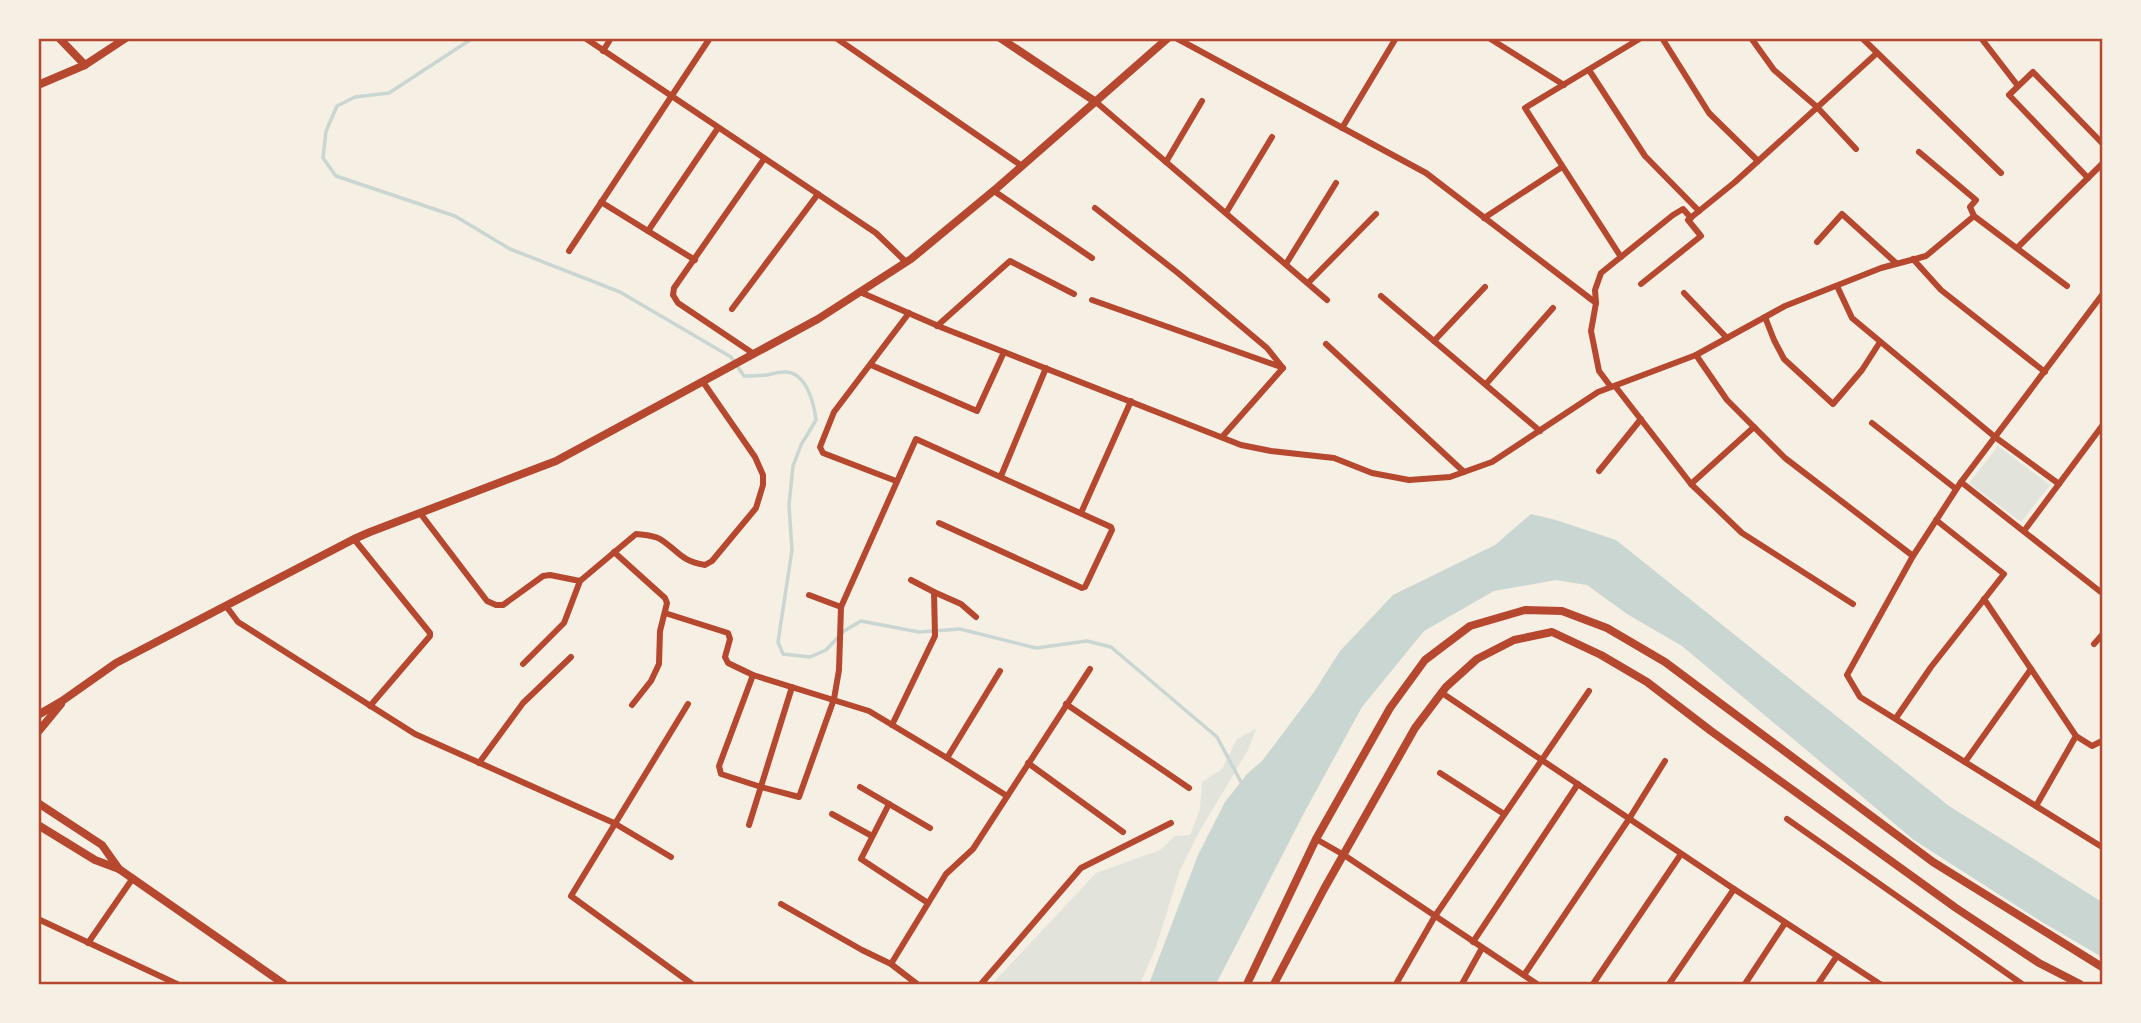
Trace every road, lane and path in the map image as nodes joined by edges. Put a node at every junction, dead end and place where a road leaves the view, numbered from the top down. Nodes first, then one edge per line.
1 (59, 38) edge
2 (126, 38) edge
3 (584, 38) edge
4 (611, 38) edge
5 (710, 38) edge
6 (836, 38) edge
7 (1000, 38) edge
8 (1168, 38) edge
9 (1176, 38) edge
10 (1396, 38) edge
11 (1489, 38) edge
12 (1641, 38) edge
13 (1662, 38) edge
14 (1751, 38) edge
15 (1862, 38) edge
16 (1981, 38) edge
17 (603, 51) junction
18 (1877, 53) junction
19 (85, 65) junction
20 (1589, 70) junction
21 (38, 85) edge
22 (1564, 85) junction
23 (2018, 86) junction
24 (671, 96) junction
25 (1202, 101) dead end
26 (1096, 102) junction
27 (1817, 107) junction
28 (718, 128) junction
29 (1342, 128) junction
30 (1272, 137) dead end
31 (2102, 142) edge
32 (1856, 149) dead end
33 (1919, 152) dead end
34 (764, 159) junction
35 (1758, 161) junction
36 (1166, 162) junction
37 (2102, 164) edge
38 (1022, 166) junction
39 (1562, 167) junction
40 (2001, 173) dead end
41 (2088, 178) junction
42 (1335, 183) dead end
43 (994, 191) junction
44 (818, 194) junction
45 (601, 202) junction
46 (1095, 208) dead end
47 (1699, 212) junction
48 (1226, 213) junction
49 (1376, 214) dead end
50 (1974, 216) junction
51 (1484, 218) junction
52 (1691, 218) junction
53 (648, 231) junction
54 (1817, 242) dead end
55 (2017, 248) junction
56 (569, 251) dead end
57 (1621, 257) junction
58 (1092, 258) dead end
59 (1913, 259) junction
60 (695, 260) junction
61 (906, 262) junction
62 (1286, 264) junction
63 (1896, 264) junction
64 (1308, 283) junction
65 (1641, 284) dead end
66 (1837, 286) junction
67 (2067, 286) dead end
68 (1485, 287) dead end
69 (860, 292) junction
70 (1684, 293) dead end
71 (1074, 294) dead end
72 (2102, 295) edge
73 (1381, 296) dead end
74 (1328, 299) dead end
75 (1092, 300) dead end
76 (1596, 303) junction
77 (1553, 308) dead end
78 (732, 309) dead end
79 (909, 313) junction
80 (1765, 317) junction
81 (937, 326) junction
82 (1727, 338) junction
83 (1434, 341) junction
84 (1880, 342) junction
85 (1325, 344) dead end
86 (1004, 352) junction
87 (754, 355) junction
88 (1696, 355) junction
89 (871, 365) junction
90 (1045, 368) junction
91 (1283, 368) junction
92 (2045, 372) junction
93 (703, 382) junction
94 (1486, 384) junction
95 (1613, 387) junction
96 (1131, 401) junction
97 (1641, 419) junction
98 (1872, 423) dead end
99 (2102, 426) edge
100 (1754, 427) junction
101 (1541, 431) junction
102 (1222, 437) junction
103 (1995, 437) junction
104 (1598, 471) dead end
105 (1464, 472) junction
106 (1001, 476) junction
107 (896, 481) junction
108 (1961, 482) junction
109 (1691, 484) junction
110 (2059, 484) junction
111 (1956, 489) junction
112 (420, 513) junction
113 (1081, 513) junction
114 (1936, 520) junction
115 (939, 523) dead end
116 (2024, 530) junction
117 (354, 540) junction
118 (614, 552) junction
119 (1913, 556) junction
120 (911, 580) dead end
121 (580, 581) junction
122 (934, 592) junction
123 (2102, 593) edge
124 (809, 595) dead end
125 (1984, 599) junction
126 (1853, 604) dead end
127 (226, 606) junction
128 (841, 607) junction
129 (665, 613) junction
130 (976, 617) dead end
131 (2102, 635) edge
132 (2094, 644) dead end
133 (571, 657) dead end
134 (523, 664) dead end
135 (1090, 669) dead end
136 (2031, 669) junction
137 (1000, 671) dead end
138 (753, 675) junction
139 (792, 687) junction
140 (1589, 691) dead end
141 (1442, 693) junction
142 (834, 699) junction
143 (62, 701) junction
144 (688, 704) dead end
145 (1066, 704) junction
146 (632, 705) dead end
147 (370, 706) junction
148 (38, 715) edge
149 (1896, 718) junction
150 (892, 725) junction
151 (38, 732) edge
152 (2076, 736) junction
153 (2102, 741) edge
154 (947, 758) junction
155 (1541, 759) junction
156 (1665, 761) dead end
157 (1965, 762) junction
158 (479, 763) junction
159 (1028, 763) junction
160 (1440, 774) dead end
161 (1578, 784) junction
162 (761, 787) junction
163 (860, 787) dead end
164 (1189, 788) dead end
165 (1007, 796) junction
166 (38, 803) edge
167 (889, 804) junction
168 (2036, 806) junction
169 (832, 814) dead end
170 (1504, 814) junction
171 (1629, 819) junction
172 (1787, 819) dead end
173 (614, 823) junction
174 (1171, 823) dead end
175 (38, 825) edge
176 (749, 825) dead end
177 (930, 828) dead end
178 (1123, 832) dead end
179 (873, 836) junction
180 (1316, 839) junction
181 (2102, 847) edge
182 (1681, 854) junction
183 (1343, 855) junction
184 (671, 857) dead end
185 (119, 869) junction
186 (132, 878) junction
187 (1734, 889) junction
188 (928, 903) junction
189 (781, 904) dead end
190 (1435, 916) junction
191 (38, 919) edge
192 (1786, 923) junction
193 (1473, 942) junction
194 (88, 943) junction
195 (1482, 948) junction
196 (1837, 956) junction
197 (891, 964) junction
198 (2102, 968) edge
199 (1524, 975) junction
200 (914, 983) edge
201 (177, 985) edge
202 (285, 985) edge
203 (692, 985) edge
204 (981, 985) edge
205 (1247, 985) edge
206 (1274, 985) edge
207 (1396, 985) edge
208 (1462, 985) edge
209 (1537, 985) edge
210 (1593, 985) edge
211 (1669, 985) edge
212 (1745, 985) edge
213 (1818, 985) edge
214 (1880, 985) edge
215 (2022, 985) edge
216 (2080, 985) edge

1 - 19 street
2 - 19 street
3 - 17 street
4 - 17 street
5 - 24 street
6 - 38 street
7 - 26 street
8 - 26 street
9 - 29 street
10 - 29 street
11 - 22 street
12 - 20 street
13 - 35 street
14 - 27 street
15 - 18 street
16 - 23 street
17 - 24 street
18 - 27 street
18 - 40 street
19 - 21 street
20 - 22 street
20 - 47 street
22 - 39 street
23 - 31 street
23 - 41 street
24 - 28 street
24 - 45 street
25 - 36 street
26 - 36 street
26 - 38 street
27 - 32 street
27 - 35 street
28 - 34 street
28 - 53 street
29 - 51 street
30 - 48 street
33 - 50 street
34 - 44 street
34 - 60 street
35 - 47 street
36 - 48 street
37 - 41 street
38 - 43 street
39 - 51 street
39 - 57 street
41 - 55 street
42 - 62 street
43 - 58 street
43 - 61 street
44 - 61 street
44 - 78 street
45 - 53 street
45 - 56 street
46 - 91 street
47 - 52 street
48 - 62 street
49 - 64 street
50 - 55 street
50 - 59 street
51 - 76 street
52 - 57 street
52 - 65 street
53 - 60 street
54 - 63 street
55 - 67 street
57 - 76 street
59 - 63 street
59 - 92 street
60 - 87 street
61 - 69 street
62 - 64 street
63 - 66 street
64 - 74 street
66 - 80 street
66 - 84 street
68 - 83 street
69 - 79 street
69 - 87 street
70 - 82 street
71 - 81 street
72 - 92 street
73 - 83 street
75 - 91 street
76 - 95 street
77 - 94 street
79 - 81 street
79 - 89 street
80 - 82 street
80 - 84 street
81 - 86 street
82 - 88 street
83 - 94 street
84 - 103 street
85 - 105 street
86 - 89 street
86 - 90 street
87 - 93 street
88 - 95 street
88 - 100 street
89 - 107 street
90 - 96 street
90 - 106 street
91 - 102 street
92 - 103 street
93 - 112 street
93 - 118 street
94 - 101 street
95 - 97 street
95 - 101 street
96 - 102 street
96 - 113 street
97 - 104 street
97 - 109 street
98 - 111 street
99 - 110 street
100 - 109 street
100 - 119 street
101 - 105 street
102 - 105 street
103 - 108 street
103 - 110 street
106 - 107 street
106 - 113 street
107 - 128 street
108 - 111 street
108 - 116 street
109 - 126 street
110 - 116 street
111 - 114 street
112 - 117 street
112 - 121 street
113 - 115 street
114 - 119 street
114 - 125 street
116 - 123 street
117 - 127 street
117 - 147 street
118 - 121 street
118 - 129 street
119 - 149 street
120 - 122 street
121 - 134 street
122 - 130 street
122 - 150 street
124 - 128 street
125 - 136 street
125 - 149 street
127 - 143 street
127 - 147 street
128 - 142 street
129 - 138 street
129 - 146 street
131 - 132 street
133 - 158 street
135 - 145 street
136 - 152 street
136 - 157 street
137 - 154 street
138 - 139 street
138 - 162 street
139 - 142 street
139 - 162 street
140 - 155 street
141 - 155 street
141 - 183 street
141 - 216 street
142 - 150 street
142 - 162 street
143 - 148 street
143 - 151 street
144 - 173 street
145 - 159 street
145 - 164 street
147 - 158 street
149 - 157 street
150 - 154 street
152 - 153 street
152 - 168 street
154 - 165 street
155 - 161 street
155 - 170 street
156 - 171 street
157 - 168 street
158 - 173 street
159 - 165 street
159 - 178 street
160 - 170 street
161 - 171 street
161 - 193 street
162 - 176 street
163 - 167 street
165 - 188 street
166 - 185 street
167 - 177 street
167 - 179 street
168 - 181 street
169 - 179 street
170 - 190 street
171 - 182 street
171 - 199 street
172 - 215 street
173 - 184 street
173 - 203 street
174 - 204 street
175 - 185 street
179 - 188 street
180 - 183 street
180 - 198 street
180 - 205 street
182 - 187 street
182 - 210 street
183 - 190 street
183 - 206 street
185 - 186 street
186 - 194 street
186 - 202 street
187 - 192 street
187 - 211 street
188 - 197 street
189 - 197 street
190 - 193 street
190 - 207 street
191 - 194 street
192 - 196 street
192 - 212 street
193 - 195 street
194 - 201 street
195 - 199 street
195 - 208 street
196 - 213 street
196 - 214 street
197 - 200 street
199 - 209 street

